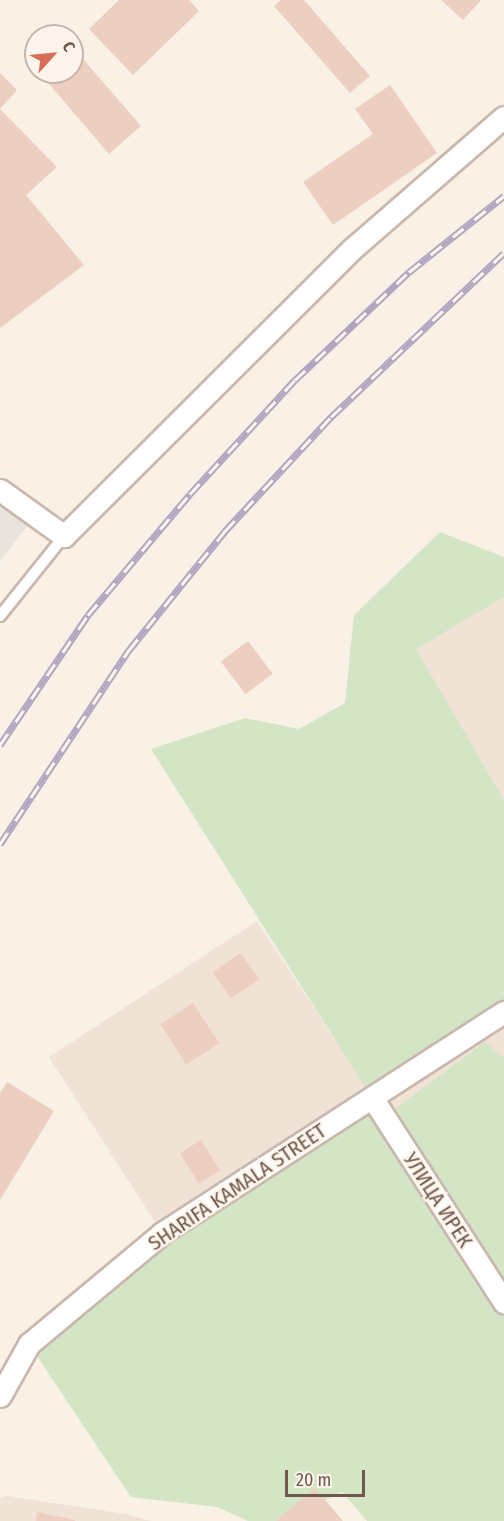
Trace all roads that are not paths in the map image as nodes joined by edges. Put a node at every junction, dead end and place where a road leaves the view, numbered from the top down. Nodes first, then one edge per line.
1 (504, 117) edge
2 (0, 490) edge
3 (64, 536) junction
4 (0, 615) edge
5 (504, 1012) edge
6 (372, 1098) junction
7 (504, 1302) edge
8 (0, 1396) edge

1 - 3 street
2 - 3 street
3 - 4 lane
5 - 6 street, SHARIFA KAMALA STREET
6 - 7 street, УЛИЦА ИРЕК
6 - 8 street, SHARIFA KAMALA STREET

